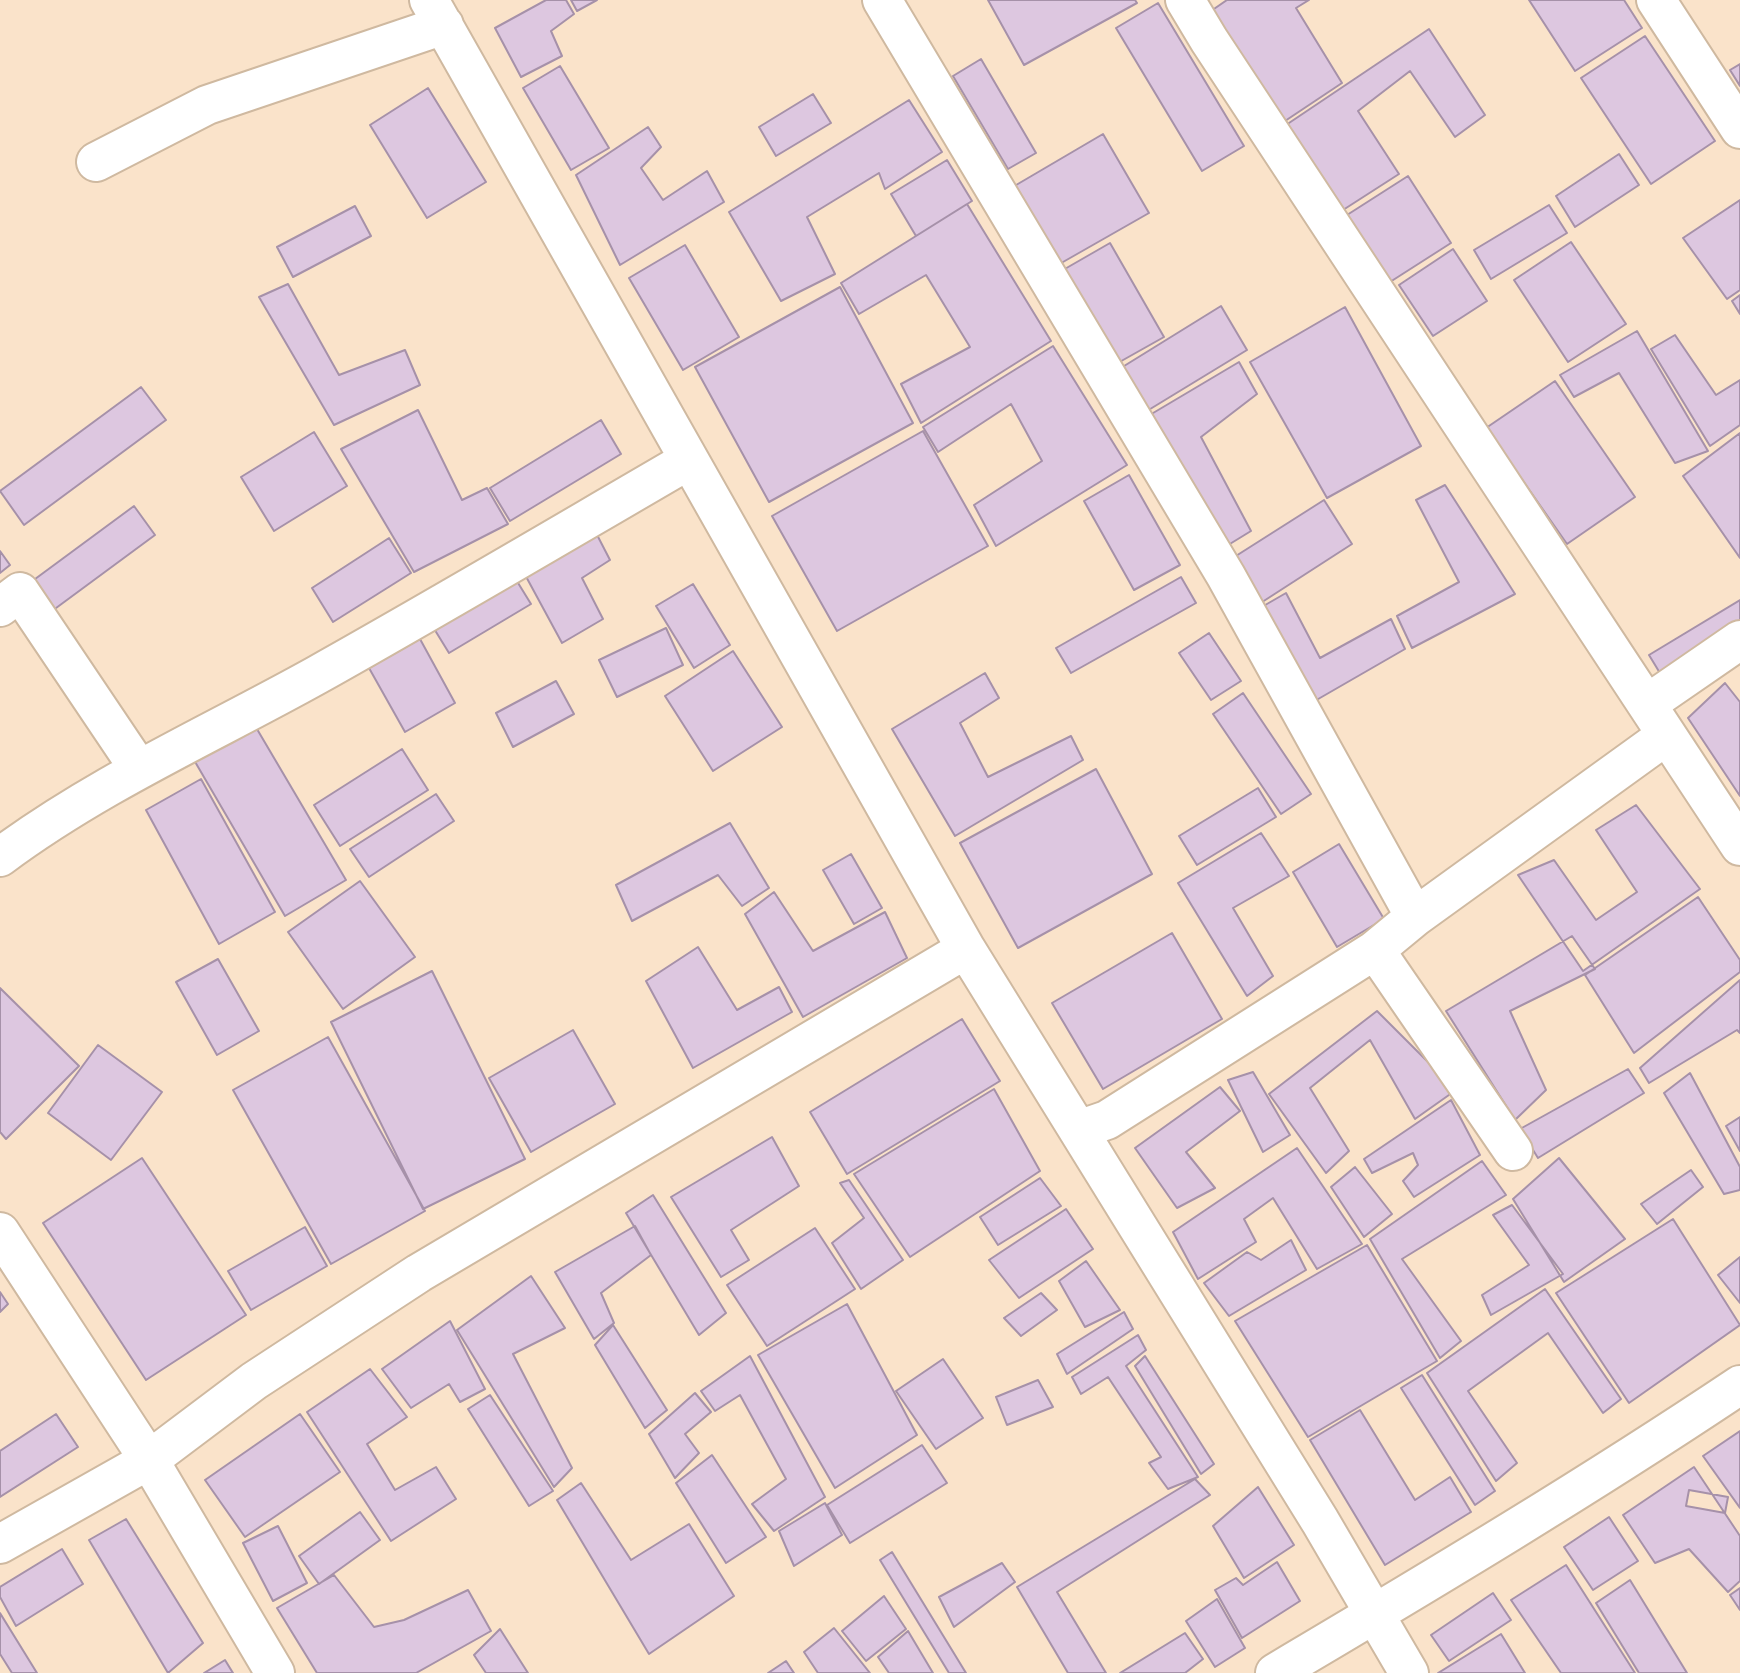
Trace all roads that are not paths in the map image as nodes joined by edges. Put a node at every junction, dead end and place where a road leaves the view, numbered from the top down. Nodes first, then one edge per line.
1 (882, 0) edge
2 (1185, 0) edge
3 (1656, 0) edge
4 (441, 9) edge
5 (1740, 129) edge
6 (96, 162) dead end
7 (689, 460) junction
8 (0, 607) edge
9 (1740, 640) edge
10 (1657, 719) junction
11 (139, 769) junction
12 (1740, 846) edge
13 (0, 857) edge
14 (1415, 917) junction
15 (966, 949) junction
16 (1375, 950) junction
17 (1078, 1130) junction
18 (1513, 1151) dead end
19 (0, 1232) edge
20 (1740, 1385) edge
21 (149, 1460) junction
22 (0, 1544) edge
23 (1374, 1615) junction
24 (275, 1673) edge
25 (1275, 1673) edge
26 (1409, 1673) edge

1 - 14 street
2 - 10 street
3 - 5 street
4 - 6 street
4 - 7 street
7 - 11 street
7 - 15 street
8 - 11 street
9 - 10 street
10 - 12 street
10 - 14 street
11 - 13 street
14 - 16 street
15 - 17 street
15 - 21 street
16 - 17 street
16 - 18 street
17 - 23 street
19 - 21 street
20 - 23 street
21 - 22 street
21 - 24 street
23 - 25 street
23 - 26 street

